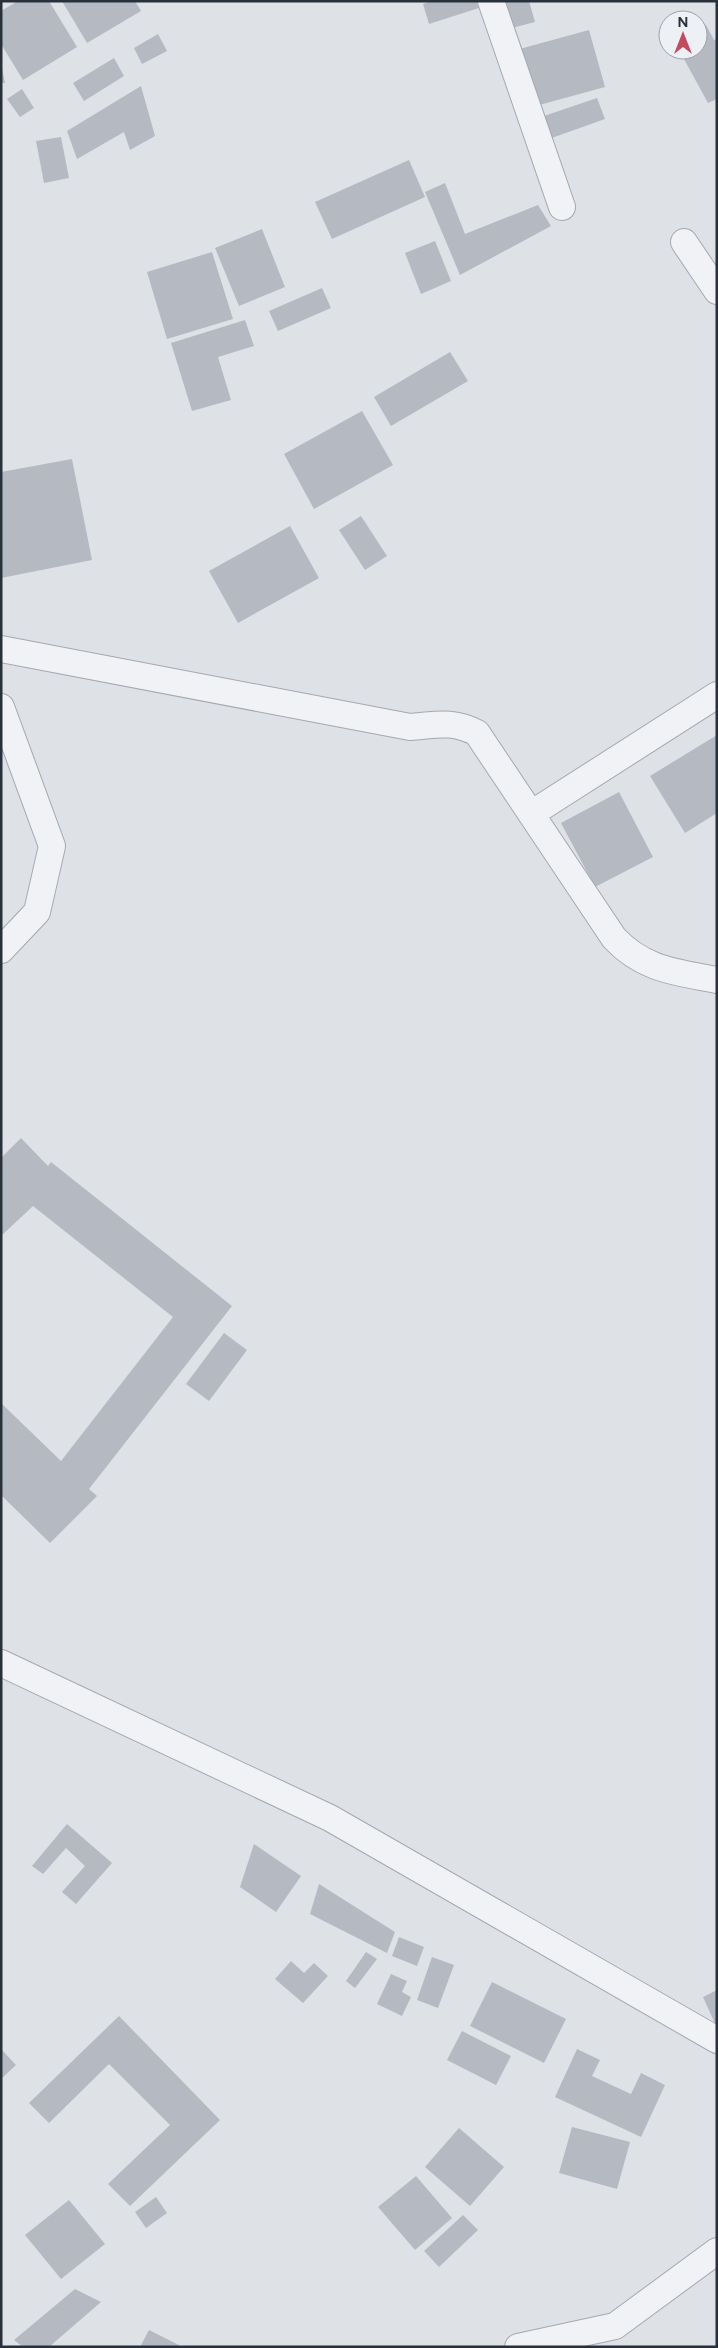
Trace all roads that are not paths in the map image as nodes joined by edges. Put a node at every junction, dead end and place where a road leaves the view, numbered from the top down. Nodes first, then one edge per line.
1 (491, 1) edge
2 (562, 207) dead end
3 (684, 242) dead end
4 (717, 291) edge
5 (1, 649) edge
6 (717, 695) edge
7 (1, 707) edge
8 (531, 814) junction
9 (1, 950) edge
10 (717, 980) edge
11 (1, 1663) edge
12 (717, 2040) edge
13 (717, 2251) edge
14 (518, 2347) edge

1 - 2 street
3 - 4 street
5 - 8 street
6 - 8 street
7 - 9 street
8 - 10 street
11 - 12 street
13 - 14 street

